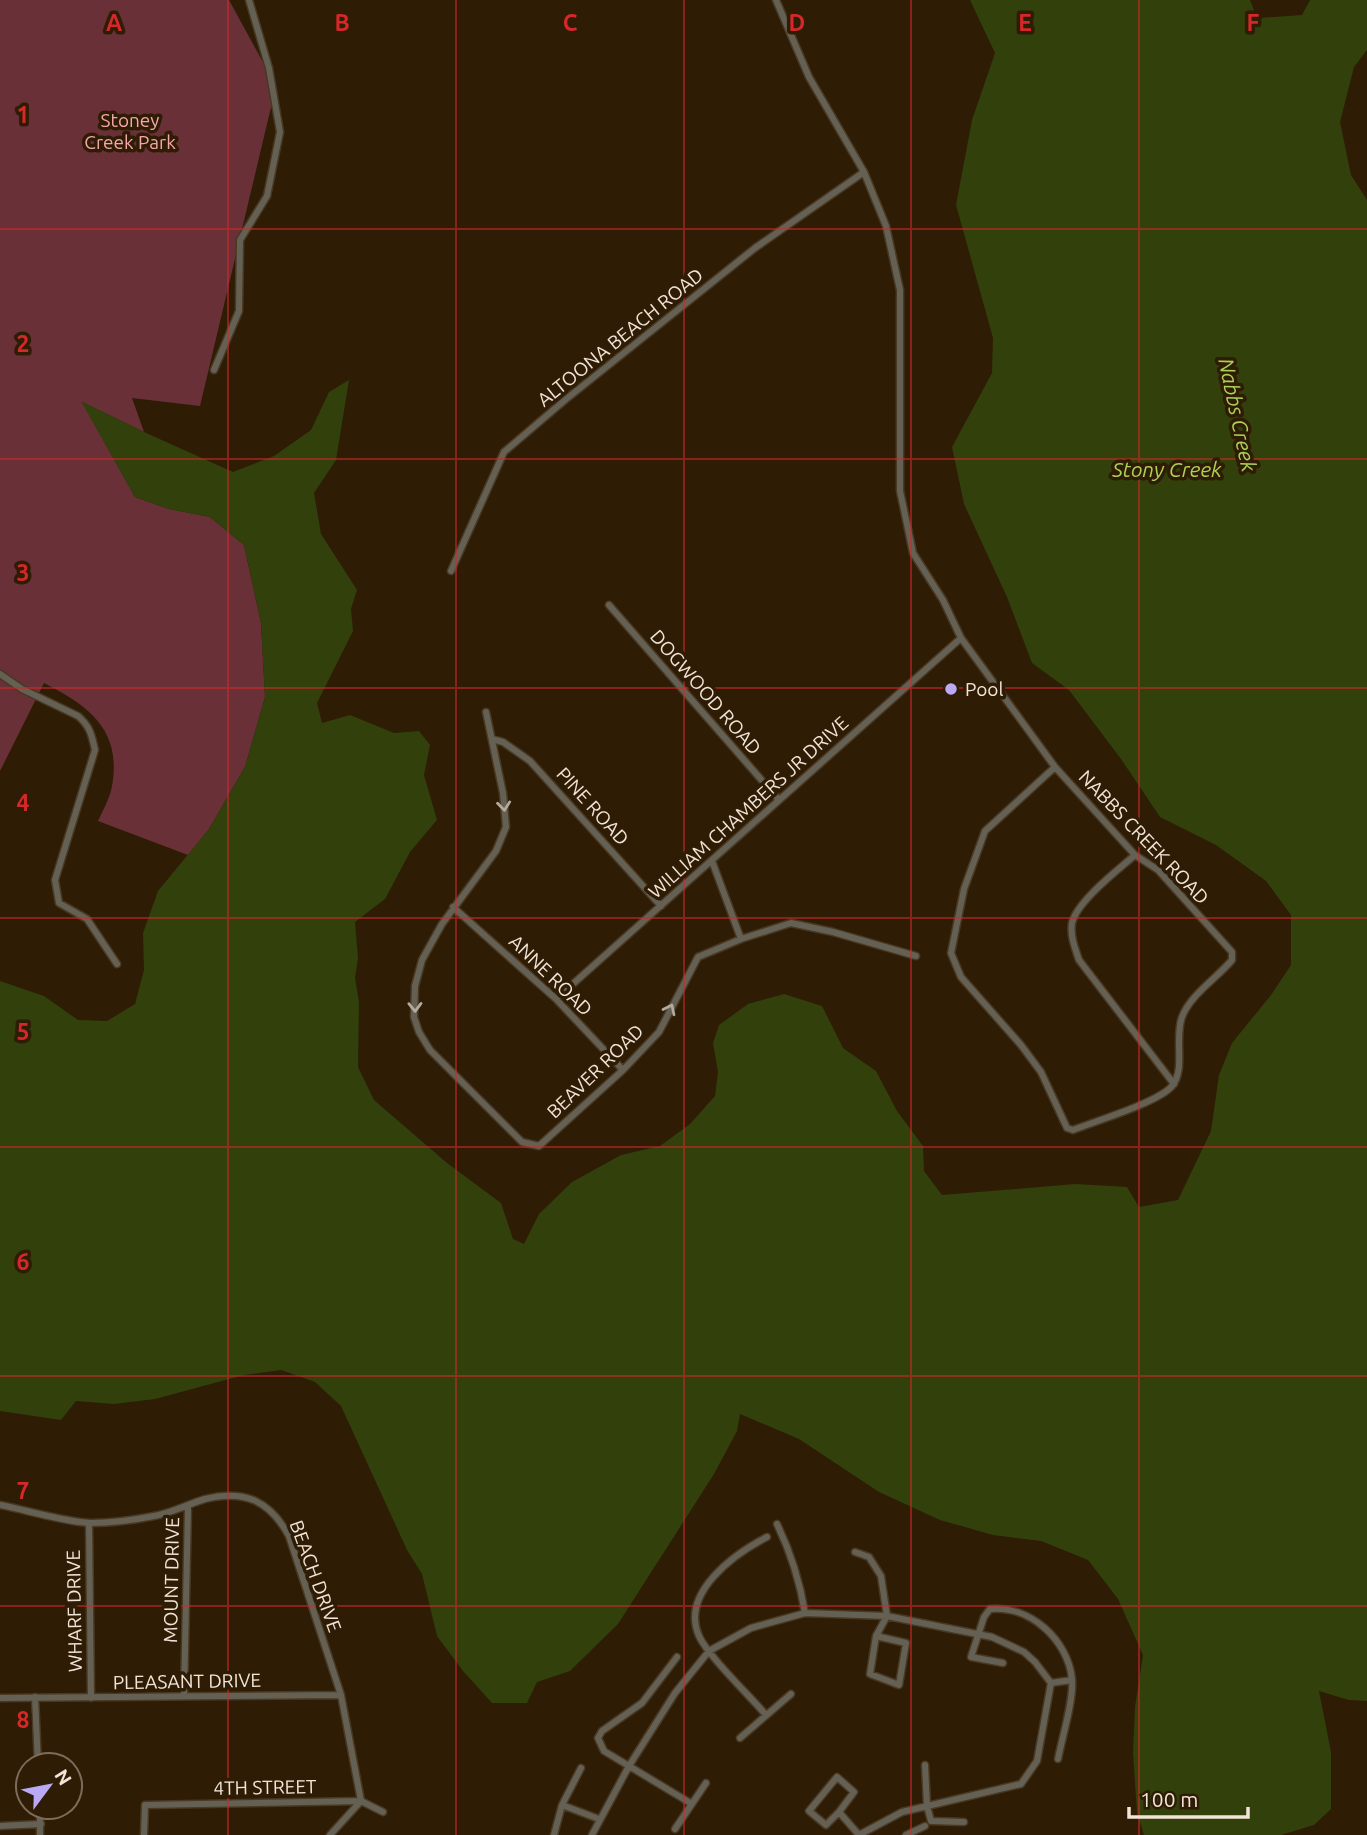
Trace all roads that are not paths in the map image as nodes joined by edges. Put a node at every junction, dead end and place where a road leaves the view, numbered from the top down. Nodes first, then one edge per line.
1 (249, 0) edge
2 (776, 0) edge
3 (864, 172) junction
4 (214, 370) dead end
5 (451, 571) dead end
6 (609, 605) dead end
7 (961, 638) junction
8 (0, 674) edge
9 (486, 712) dead end
10 (492, 739) junction
11 (1055, 767) junction
12 (779, 800) junction
13 (1135, 855) junction
14 (712, 862) junction
15 (661, 906) junction
16 (453, 908) junction
17 (741, 939) junction
18 (916, 956) dead end
19 (117, 964) dead end
20 (556, 999) junction
21 (623, 1070) junction
22 (1175, 1084) junction
23 (0, 1505) edge
24 (188, 1507) junction
25 (89, 1523) junction
26 (777, 1524) dead end
27 (767, 1538) dead end
28 (855, 1552) dead end
29 (805, 1613) junction
30 (887, 1616) junction
31 (977, 1635) junction
32 (876, 1636) junction
33 (709, 1651) junction
34 (677, 1657) dead end
35 (1003, 1663) dead end
36 (1072, 1680) junction
37 (1051, 1683) junction
38 (791, 1694) dead end
39 (341, 1695) junction
40 (184, 1696) junction
41 (35, 1697) junction
42 (0, 1698) edge
43 (91, 1698) junction
44 (766, 1715) junction
45 (740, 1738) dead end
46 (37, 1751) edge
47 (1058, 1759) dead end
48 (925, 1765) dead end
49 (629, 1766) junction
50 (581, 1768) dead end
51 (706, 1783) dead end
52 (361, 1801) junction
53 (692, 1804) junction
54 (562, 1805) junction
55 (927, 1806) junction
56 (839, 1811) junction
57 (383, 1812) dead end
58 (599, 1819) junction
59 (41, 1821) edge
60 (964, 1822) dead end
61 (41, 1824) junction
62 (0, 1826) edge
63 (925, 1826) dead end
64 (675, 1829) dead end
65 (40, 1835) edge
66 (144, 1835) edge
67 (330, 1835) edge
68 (554, 1835) edge
69 (592, 1835) edge
70 (859, 1835) edge
71 (906, 1835) edge

1 - 4 street
2 - 3 street, NABBS CREEK ROAD
3 - 5 street, ALTOONA BEACH ROAD
3 - 7 street, NABBS CREEK ROAD
6 - 12 street, DOGWOOD ROAD
7 - 11 street, NABBS CREEK ROAD
7 - 12 street, WILLIAM CHAMBERS JR DRIVE
8 - 19 street
9 - 10 street
10 - 15 street, PINE ROAD
10 -> 16 street
11 - 13 street, NABBS CREEK ROAD
11 - 22 street
12 - 14 street, WILLIAM CHAMBERS JR DRIVE
13 - 22 street
13 - 22 street, NABBS CREEK ROAD
14 - 15 street, WILLIAM CHAMBERS JR DRIVE
14 - 17 street
15 - 20 street, WILLIAM CHAMBERS JR DRIVE
16 - 20 street, ANNE ROAD
16 -> 21 street, BEAVER ROAD
17 - 18 street, BEAVER ROAD
21 -> 17 street, BEAVER ROAD
20 - 21 street, ANNE ROAD
23 - 25 street, BEACH DRIVE
24 - 25 street, BEACH DRIVE
24 - 39 street, BEACH DRIVE
24 - 40 street, MOUNT DRIVE
25 - 43 street, WHARF DRIVE
26 - 29 street
27 - 33 street
28 - 30 street
29 - 30 street
29 - 33 street
30 - 31 street
30 - 32 street
31 - 35 street
31 - 36 street
31 - 37 street
32 - 32 street
33 - 44 street
33 - 49 street
34 - 49 street
36 - 37 street
36 - 47 street
37 - 55 street
38 - 44 street
39 - 40 street, PLEASANT DRIVE
39 - 52 street, BEACH DRIVE
40 - 43 street, PLEASANT DRIVE
41 - 42 street, PLEASANT DRIVE
41 - 43 street, PLEASANT DRIVE
41 - 46 street
44 - 45 street
48 - 55 street
49 - 53 street
49 - 58 street
50 - 54 street
51 - 53 street
52 - 57 street, 4TH STREET
52 - 66 street, 4TH STREET
52 - 67 street
53 - 64 street
54 - 58 street
54 - 68 street
55 - 60 street
55 - 70 street
56 - 56 street
56 - 70 street
58 - 69 street
59 - 61 street
61 - 62 street
61 - 65 street
63 - 71 street

